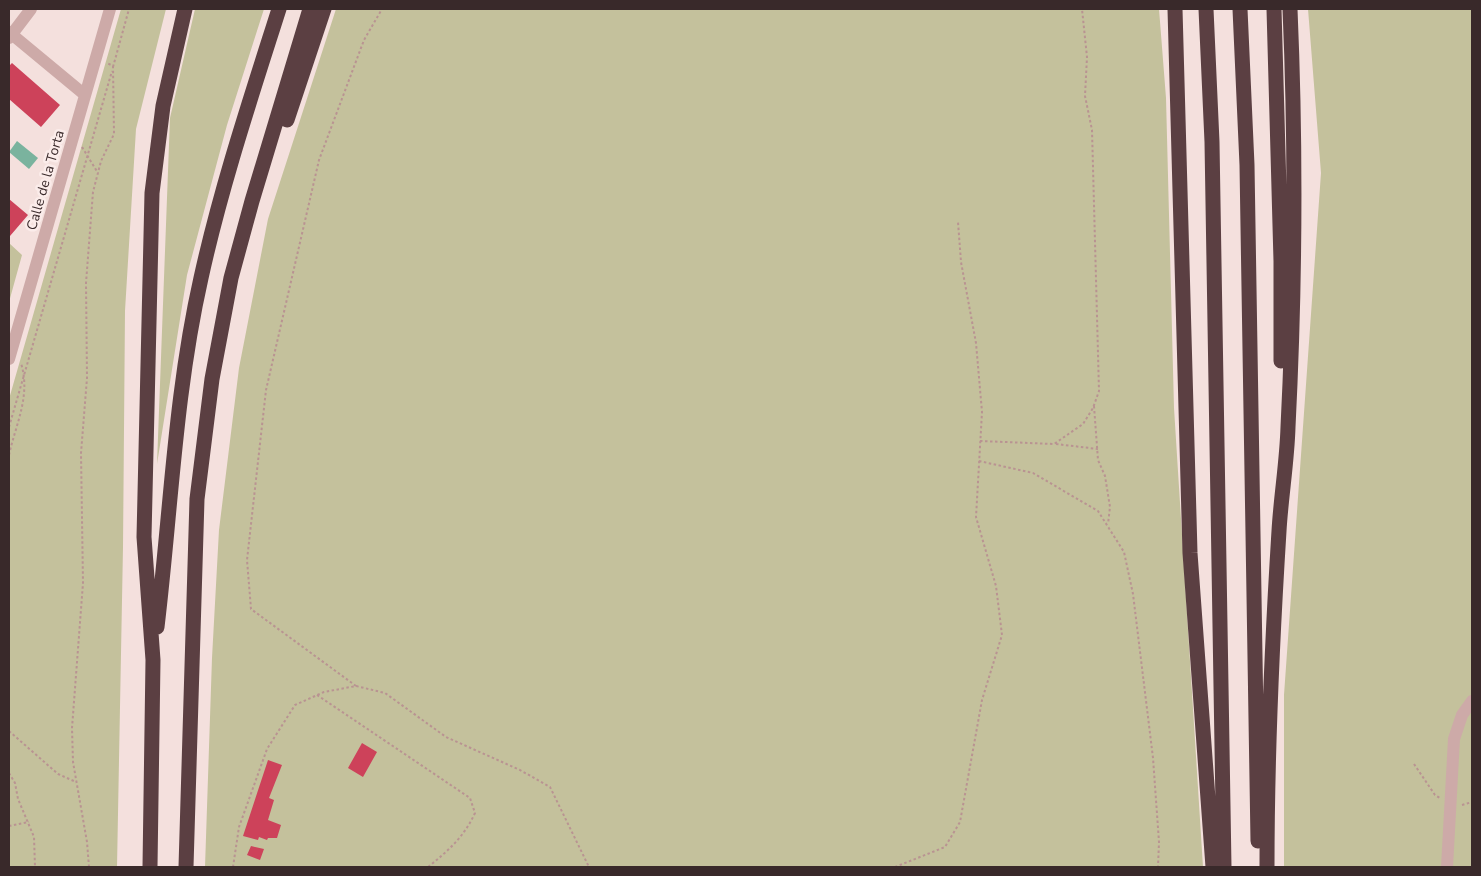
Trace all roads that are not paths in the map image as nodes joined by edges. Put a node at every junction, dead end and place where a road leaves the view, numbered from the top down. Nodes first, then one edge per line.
1 (31, 9) edge
2 (110, 9) edge
3 (185, 9) edge
4 (279, 9) edge
5 (310, 9) edge
6 (324, 9) edge
7 (1169, 9) edge
8 (1175, 9) edge
9 (1206, 9) edge
10 (1240, 9) edge
11 (1274, 9) edge
12 (1290, 9) edge
13 (10, 35) edge
14 (85, 95) junction
15 (1180, 158) junction
16 (252, 201) junction
17 (14, 360) edge
18 (1280, 507) junction
19 (153, 660) junction
20 (1472, 701) edge
21 (150, 867) edge
22 (186, 867) edge
23 (1214, 867) edge
24 (1224, 867) edge
25 (1259, 867) edge
26 (1267, 867) edge
27 (1447, 867) edge

1 - 13 street
2 - 14 street, Calle de la Torta
3 - 19 highway
4 - 19 highway
5 - 16 highway
6 - 16 highway
7 - 15 highway
8 - 15 highway
9 - 24 highway
10 - 25 highway
11 - 18 highway
12 - 18 highway
13 - 14 street
14 - 17 street, Calle de la Torta
15 - 23 highway
16 - 22 highway
18 - 26 highway
19 - 21 highway
20 - 27 street

